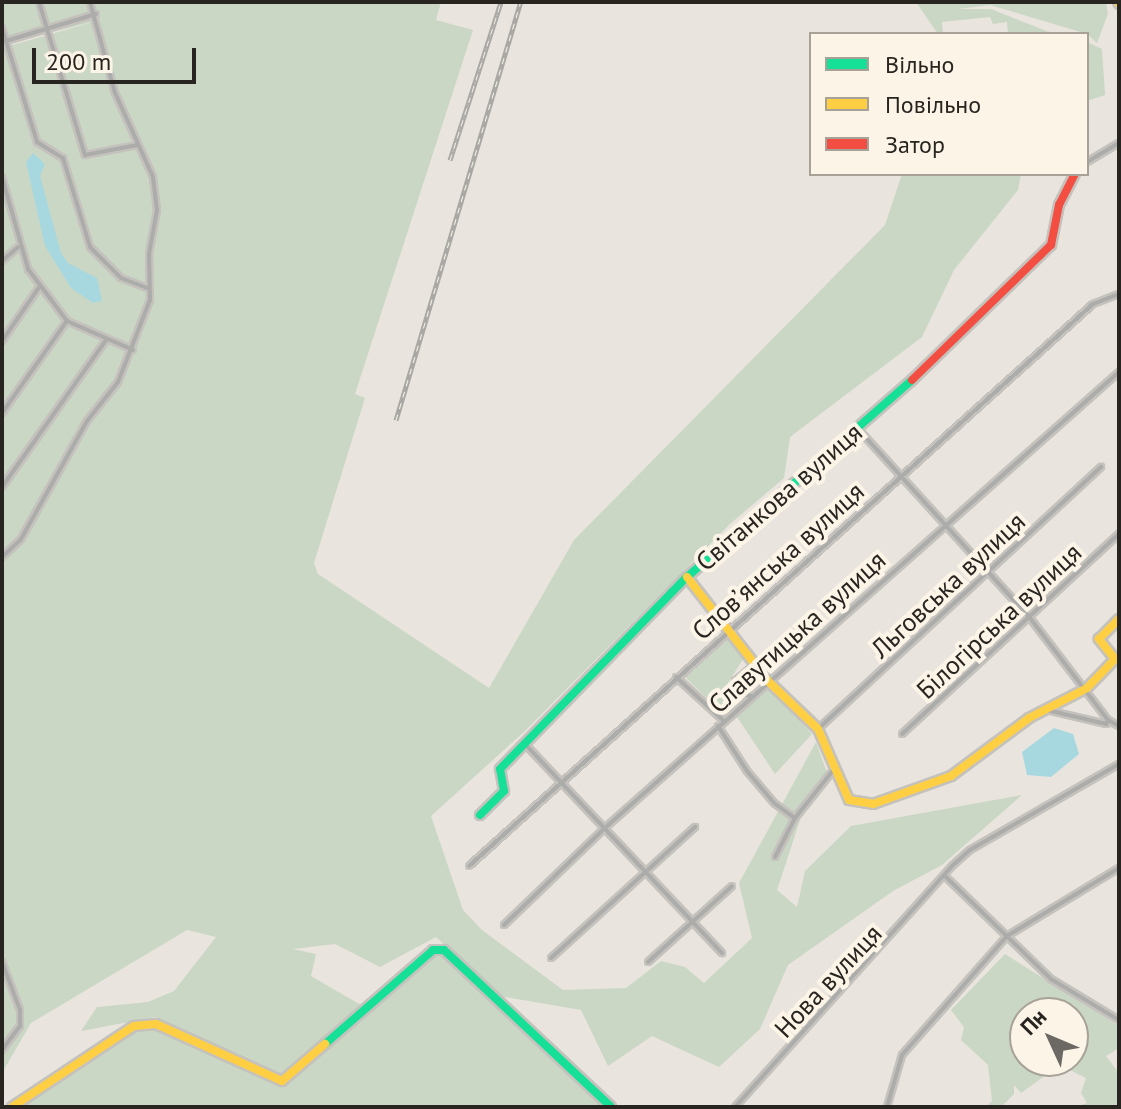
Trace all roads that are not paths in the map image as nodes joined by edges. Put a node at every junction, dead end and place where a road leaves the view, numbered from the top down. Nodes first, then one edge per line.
1 (39, 2) edge
2 (90, 2) edge
3 (96, 14) junction
4 (2, 28) edge
5 (47, 28) junction
6 (4, 42) edge
7 (1119, 143) edge
8 (137, 145) junction
9 (1089, 161) edge
10 (1074, 176) edge
11 (2, 177) edge
12 (19, 246) junction
13 (2, 261) edge
14 (40, 286) junction
15 (149, 289) junction
16 (1119, 294) edge
17 (67, 321) junction
18 (106, 340) junction
19 (2, 341) edge
20 (133, 350) junction
21 (1119, 372) edge
22 (2, 413) edge
23 (859, 430) junction
24 (1101, 467) dead end
25 (900, 476) junction
26 (2, 487) edge
27 (943, 526) junction
28 (1119, 534) edge
29 (2, 557) edge
30 (987, 575) junction
31 (687, 577) junction
32 (1030, 618) junction
33 (1119, 619) edge
34 (731, 628) junction
35 (754, 665) junction
36 (676, 677) junction
37 (768, 681) junction
38 (1087, 688) junction
39 (752, 696) junction
40 (1044, 710) junction
41 (1108, 720) junction
42 (724, 721) junction
43 (718, 726) junction
44 (1119, 726) edge
45 (818, 729) junction
46 (902, 734) dead end
47 (526, 745) junction
48 (1119, 764) edge
49 (835, 768) junction
50 (562, 782) junction
51 (480, 815) dead end
52 (795, 818) junction
53 (606, 827) junction
54 (695, 827) dead end
55 (775, 857) dead end
56 (469, 866) dead end
57 (1119, 868) edge
58 (646, 872) junction
59 (946, 877) junction
60 (732, 886) dead end
61 (691, 919) junction
62 (504, 925) dead end
63 (1007, 936) junction
64 (722, 953) dead end
65 (551, 958) dead end
66 (2, 962) edge
67 (648, 962) dead end
68 (1119, 1020) edge
69 (2, 1050) edge
70 (12, 1107) edge
71 (611, 1107) edge
72 (735, 1107) edge
73 (887, 1107) edge

1 - 5 street
2 - 3 street
3 - 5 street
3 - 8 street
4 - 6 street
5 - 6 street
5 - 8 street
6 - 15 street
7 - 9 street
8 - 15 street
10 - 23 street, Світанкова вулиця
11 - 12 street
12 - 13 street
12 - 14 street
14 - 17 street
14 - 19 street
15 - 20 street
16 - 25 street, Словʼянська вулиця
17 - 18 street
17 - 22 street
18 - 20 street
18 - 26 street
20 - 29 street
21 - 27 street, Славутицька вулиця
23 - 25 street
23 - 31 street, Світанкова вулиця
24 - 30 street, Льговська вулиця
25 - 27 street
25 - 34 street, Словʼянська вулиця
27 - 30 street
27 - 37 street, Славутицька вулиця
28 - 32 street, Білогірська вулиця
30 - 32 street
30 - 45 street, Льговська вулиця
31 - 34 street
31 - 47 street, Світанкова вулиця
32 - 38 street
32 - 46 street, Білогірська вулиця
33 - 38 street
34 - 35 street
34 - 36 street, Словʼянська вулиця
35 - 37 street
35 - 39 street
36 - 42 street
36 - 50 street, Словʼянська вулиця
37 - 39 street, Славутицька вулиця
37 - 45 street
38 - 40 street
38 - 41 street
39 - 42 street, Славутицька вулиця
40 - 41 street
40 - 49 street
41 - 44 street
42 - 43 street, Славутицька вулиця
43 - 52 street
43 - 53 street, Славутицька вулиця
45 - 49 street
47 - 50 street
47 - 51 street, Світанкова вулиця
48 - 59 street, Нова вулиця
49 - 52 street
50 - 53 street
50 - 56 street, Словʼянська вулиця
52 - 55 street
53 - 58 street
53 - 62 street, Славутицька вулиця
54 - 58 street
57 - 63 street
58 - 61 street
58 - 65 street
59 - 63 street
59 - 72 street, Нова вулиця
60 - 61 street
61 - 64 street
61 - 67 street
63 - 68 street
63 - 73 street
66 - 69 street
70 - 71 street

